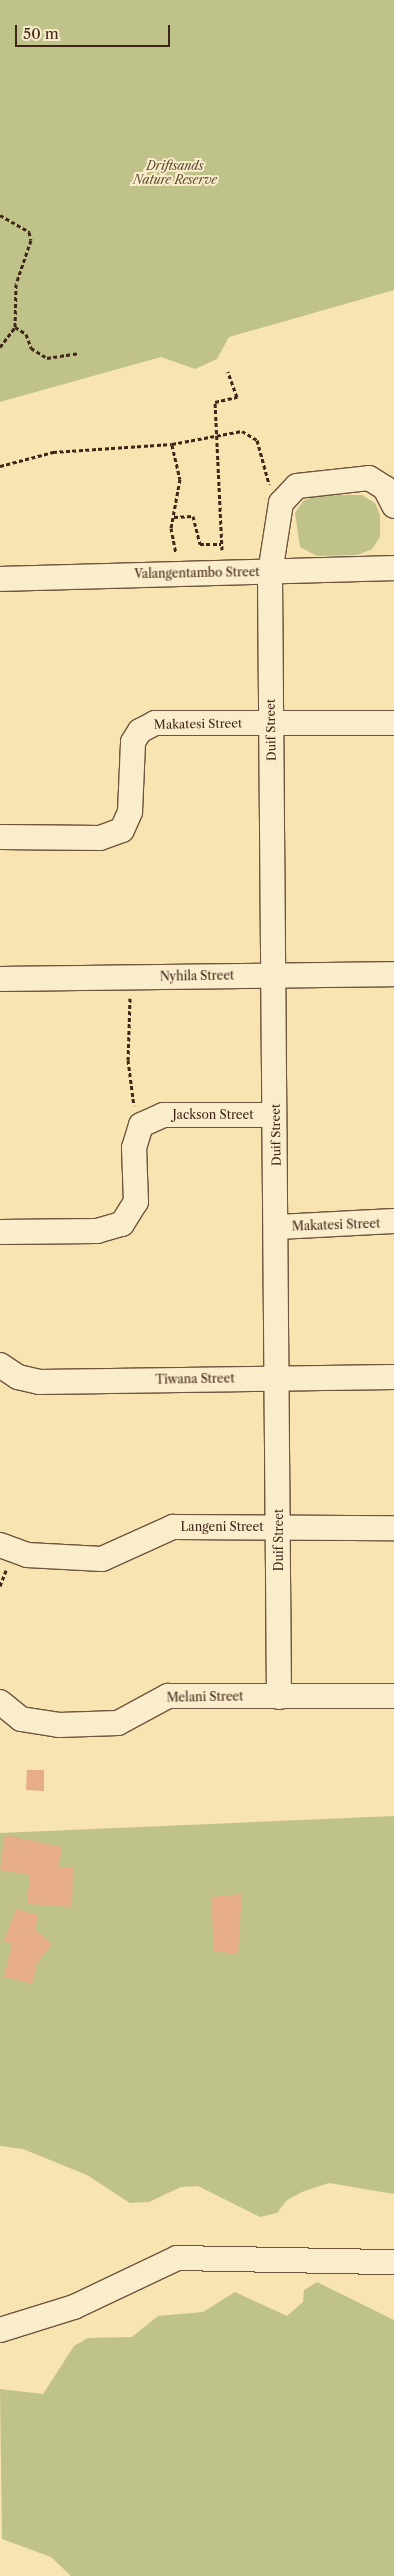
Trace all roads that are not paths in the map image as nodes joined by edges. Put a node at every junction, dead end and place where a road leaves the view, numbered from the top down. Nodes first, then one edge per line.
1 (394, 506) edge
2 (394, 568) edge
3 (270, 573) junction
4 (0, 579) edge
5 (271, 723) junction
6 (394, 723) edge
7 (0, 837) edge
8 (394, 974) edge
9 (275, 975) junction
10 (0, 979) edge
11 (274, 1116) junction
12 (394, 1221) edge
13 (278, 1227) junction
14 (0, 1232) edge
15 (0, 1365) edge
16 (394, 1377) edge
17 (279, 1378) junction
18 (279, 1527) junction
19 (394, 1528) edge
20 (0, 1545) edge
21 (394, 1696) edge
22 (280, 1697) junction
23 (0, 1702) edge
24 (394, 2262) edge
25 (0, 2330) edge

1 - 3 street, Duif Street
2 - 3 street, Valangentambo Street
3 - 4 street, Valangentambo Street
3 - 5 street, Duif Street
5 - 6 street, Makatesi Street
5 - 7 street, Makatesi Street
5 - 9 street, Duif Street
8 - 9 street, Nyhila Street
9 - 10 street, Nyhila Street
9 - 11 street, Duif Street
11 - 13 street, Duif Street
11 - 14 street, Jackson Street
12 - 13 street, Makatesi Street
13 - 17 street, Duif Street
15 - 17 street, Tiwana Street
16 - 17 street, Tiwana Street
17 - 18 street, Duif Street
18 - 19 street, Langeni Street
18 - 20 street, Langeni Street
18 - 22 street, Duif Street
21 - 22 street, Melani Street
22 - 23 street, Melani Street
24 - 25 street

